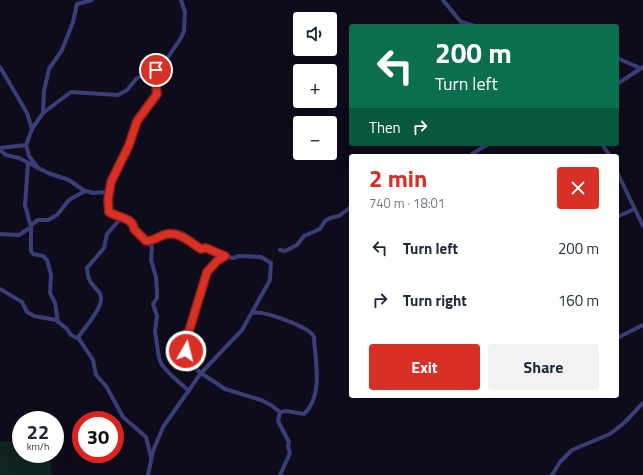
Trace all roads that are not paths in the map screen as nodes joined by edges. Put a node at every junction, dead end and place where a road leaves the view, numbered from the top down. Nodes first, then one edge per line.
1 (92, 0) edge
2 (181, 0) edge
3 (443, 0) edge
4 (468, 24) edge
5 (619, 59) edge
6 (0, 67) edge
7 (642, 68) edge
8 (156, 70) junction
9 (619, 83) edge
10 (43, 112) junction
11 (32, 129) junction
12 (26, 145) junction
13 (485, 146) edge
14 (0, 149) edge
15 (472, 154) dead end
16 (28, 163) junction
17 (38, 168) junction
18 (619, 176) edge
19 (85, 191) junction
20 (109, 192) junction
21 (349, 208) edge
22 (634, 209) junction
23 (619, 216) edge
24 (122, 217) junction
25 (641, 219) edge
26 (31, 226) junction
27 (643, 226) edge
28 (0, 234) edge
29 (146, 241) junction
30 (280, 250) dead end
31 (225, 256) junction
32 (0, 289) edge
33 (252, 313) junction
34 (58, 322) junction
35 (643, 325) edge
36 (619, 337) edge
37 (79, 339) junction
38 (201, 373) junction
39 (189, 391) junction
40 (643, 403) edge
41 (280, 412) junction
42 (152, 460) junction
43 (148, 475) edge
44 (280, 475) edge
45 (552, 475) edge

1 - 10 street
2 - 8 street
3 - 4 street
5 - 7 street
6 - 11 street
7 - 9 street
8 - 10 street
8 - 20 street
10 - 11 street
11 - 12 street
12 - 14 street
12 - 17 street
13 - 15 street
14 - 16 street
16 - 17 street
16 - 26 street
17 - 19 street
18 - 22 street
19 - 20 street
19 - 26 street
20 - 24 street
21 - 30 street
22 - 23 street
22 - 25 street
24 - 29 street
24 - 37 street
25 - 27 street
26 - 28 street
26 - 34 street
29 - 31 street
29 - 39 street
31 - 33 street
31 - 38 street
32 - 34 street
33 - 38 street
33 - 41 street
34 - 37 street
35 - 36 street
37 - 42 street
38 - 39 street
38 - 41 street
39 - 42 street
40 - 45 street
41 - 44 street
42 - 43 street

